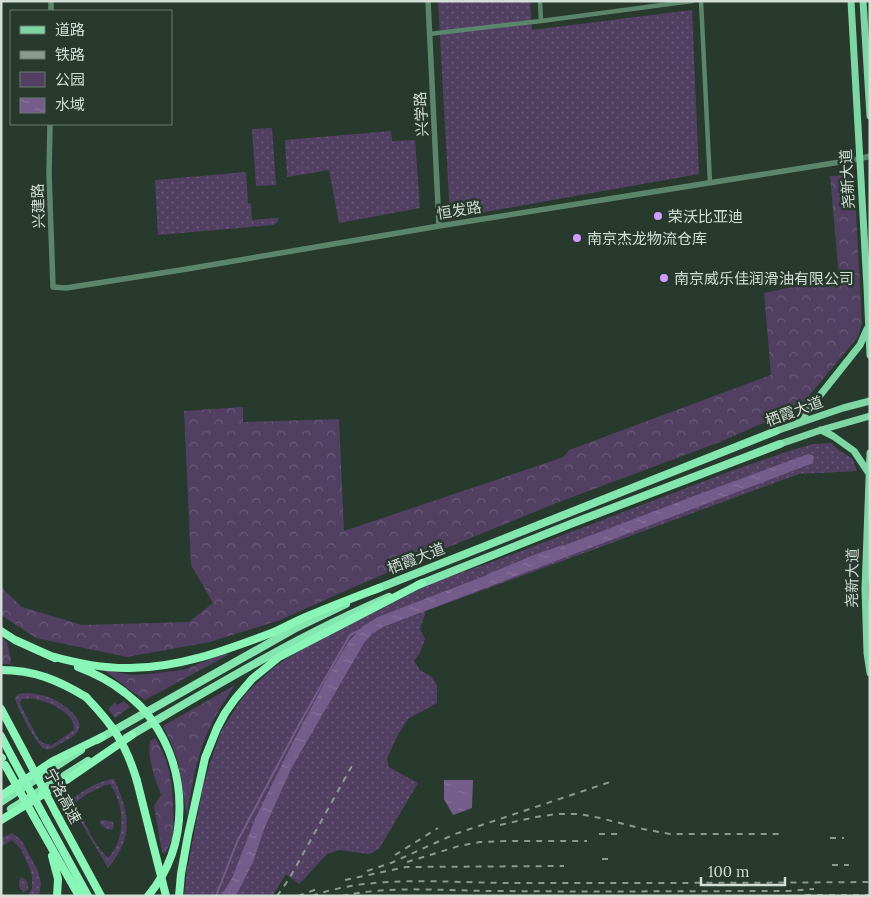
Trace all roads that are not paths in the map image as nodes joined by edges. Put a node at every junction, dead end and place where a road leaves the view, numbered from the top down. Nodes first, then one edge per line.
1 (428, 1) edge
2 (540, 1) edge
3 (692, 1) edge
4 (701, 1) edge
5 (851, 1) edge
6 (863, 1) edge
7 (541, 21) junction
8 (429, 34) junction
9 (870, 116) edge
10 (50, 125) edge
11 (870, 156) edge
12 (860, 159) junction
13 (710, 183) junction
14 (439, 226) junction
15 (52, 287) joint
16 (868, 326) junction
17 (870, 355) edge
18 (870, 401) edge
19 (870, 416) edge
20 (798, 423) junction
21 (821, 430) junction
22 (776, 432) joint
23 (780, 444) joint
24 (870, 454) edge
25 (868, 473) junction
26 (422, 583) junction
27 (379, 588) junction
28 (1, 631) edge
29 (51, 656) junction
30 (1, 670) edge
31 (870, 673) edge
32 (1, 709) edge
33 (132, 735) junction
34 (1, 736) edge
35 (102, 738) junction
36 (2, 759) edge
37 (1, 796) edge
38 (1, 802) edge
39 (1, 816) edge
40 (1, 820) edge
41 (38, 824) junction
42 (57, 896) edge
43 (78, 896) edge
44 (88, 896) edge
45 (101, 896) edge
46 (148, 896) edge
47 (166, 896) edge
48 (179, 896) edge

1 - 8 street, 兴学路
2 - 7 street
3 - 7 street
4 - 13 street
5 - 12 main road, 尧新大道
6 - 9 main road
7 - 8 street
8 - 14 street, 兴学路
10 - 15 street, 兴建路
11 - 12 street, 恒发路
12 - 13 street, 恒发路
12 - 16 main road, 尧新大道
13 - 14 street, 恒发路
14 - 15 street, 恒发路
16 - 17 main road, 尧新大道
16 - 20 main road
18 - 20 main road, 栖霞大道
19 - 21 main road, 栖霞大道
20 - 22 main road, 栖霞大道
21 - 23 main road, 栖霞大道
21 - 25 main road
22 - 27 highway, 栖霞大道
23 - 26 highway, 栖霞大道
24 - 25 main road, 尧新大道
25 - 31 main road, 尧新大道
26 - 33 highway, 栖霞大道
26 - 48 highway
27 - 29 highway
27 - 35 highway, 栖霞大道
28 - 29 highway
29 - 46 highway, bridge
30 - 47 highway, bridge
32 - 45 highway, 宁洛高速, bridge
33 - 39 highway, 栖霞大道
33 - 40 highway
34 - 44 highway, 宁洛高速, bridge
35 - 37 highway
35 - 38 highway, 栖霞大道
36 - 41 highway, bridge
41 - 42 highway
41 - 43 highway

